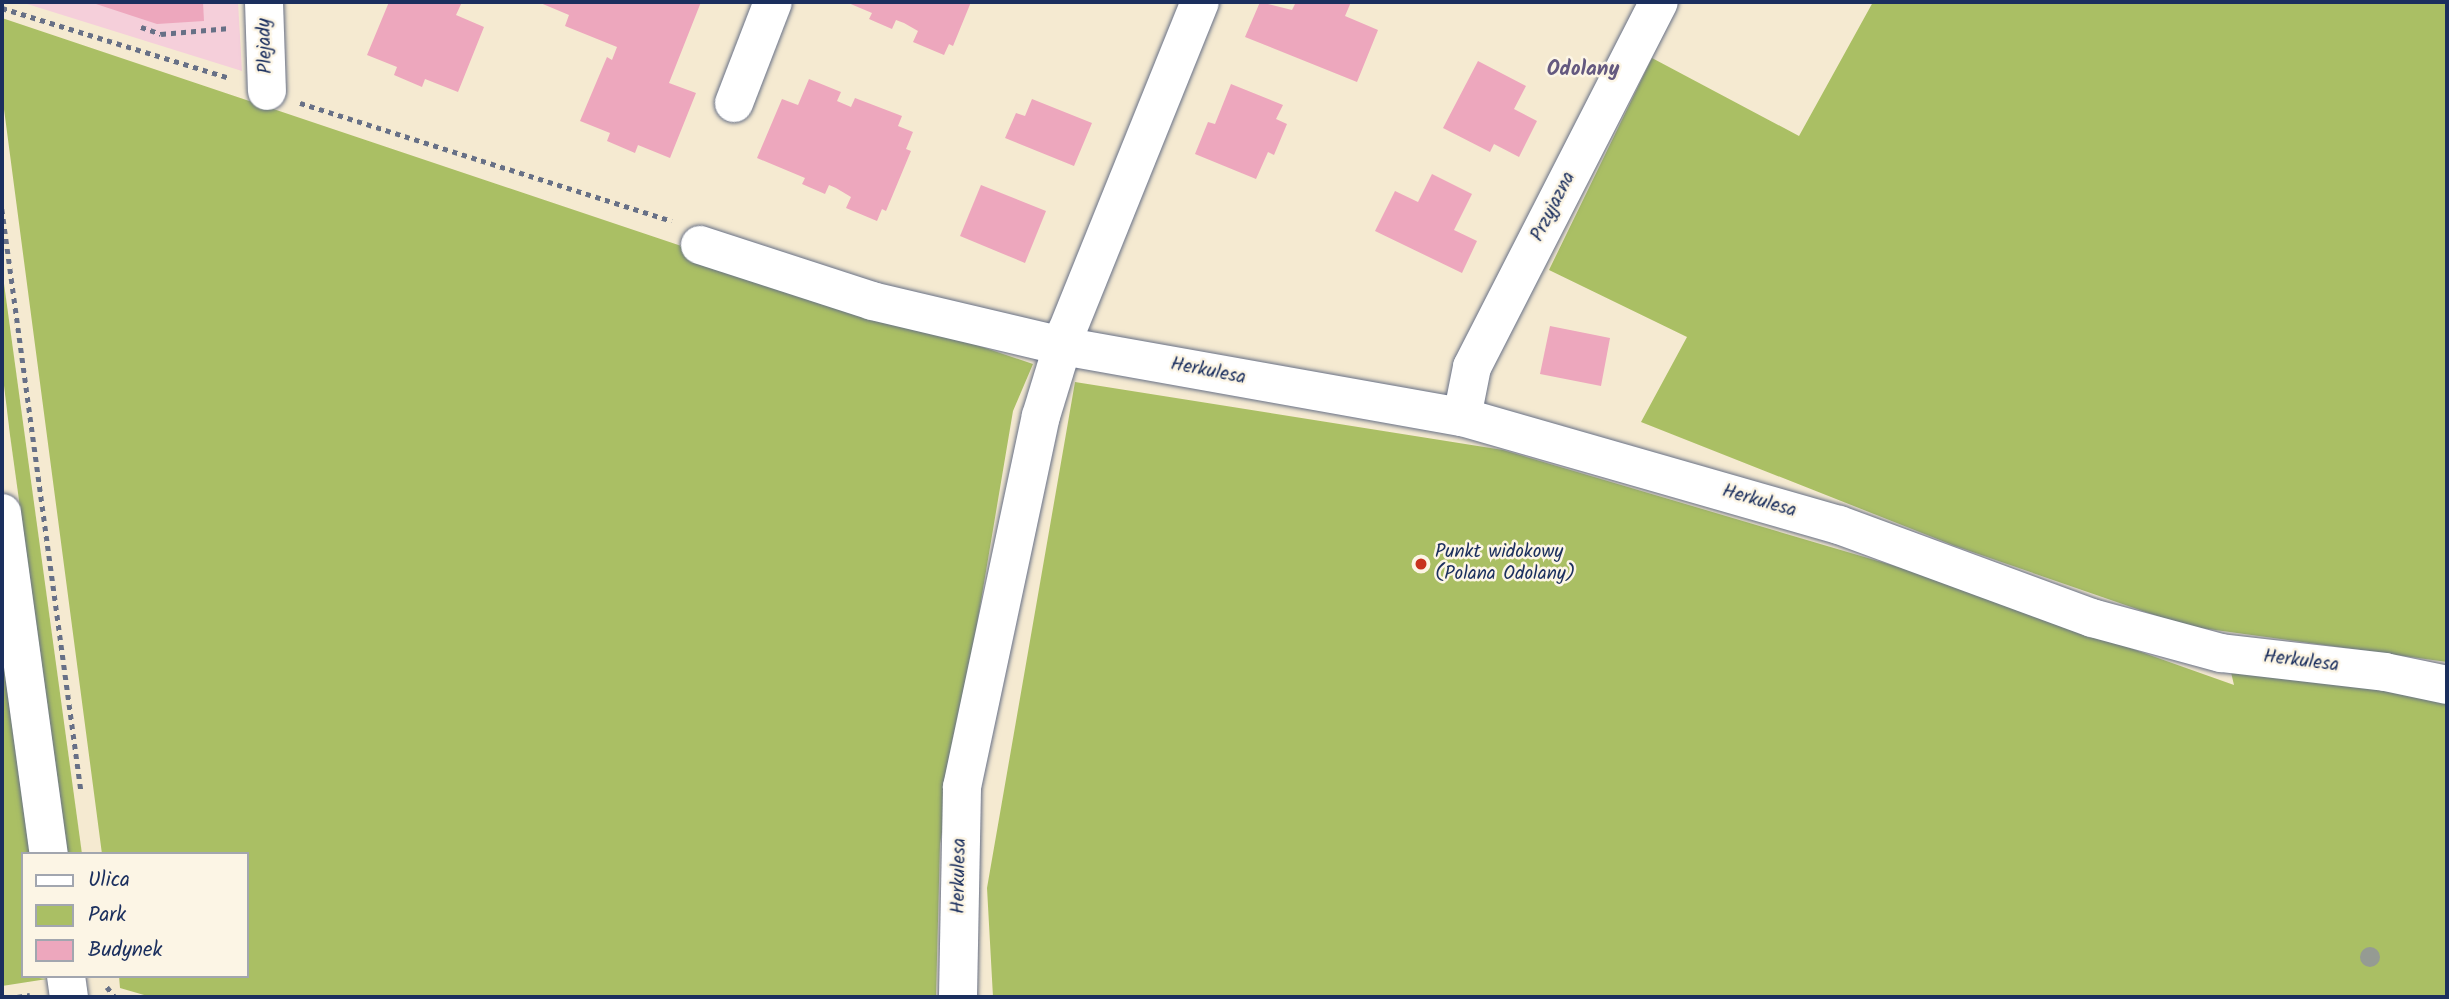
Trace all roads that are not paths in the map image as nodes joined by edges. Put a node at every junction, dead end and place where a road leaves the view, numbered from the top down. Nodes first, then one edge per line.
1 (264, 2) edge
2 (773, 2) edge
3 (1200, 2) edge
4 (1659, 2) edge
5 (267, 91) road end
6 (734, 103) dead end
7 (700, 245) road end
8 (1062, 346) junction
9 (1462, 417) junction
10 (2, 513) edge
11 (2447, 685) edge
12 (49, 852) edge
13 (66, 978) edge
14 (69, 997) edge
15 (958, 997) edge

1 - 5 street, Plejady
2 - 6 street
3 - 8 street
4 - 9 street, Przyjazna
7 - 8 street, Herkulesa
8 - 9 street, Herkulesa
8 - 15 street, Herkulesa
9 - 11 street, Herkulesa
10 - 12 street
13 - 14 street

